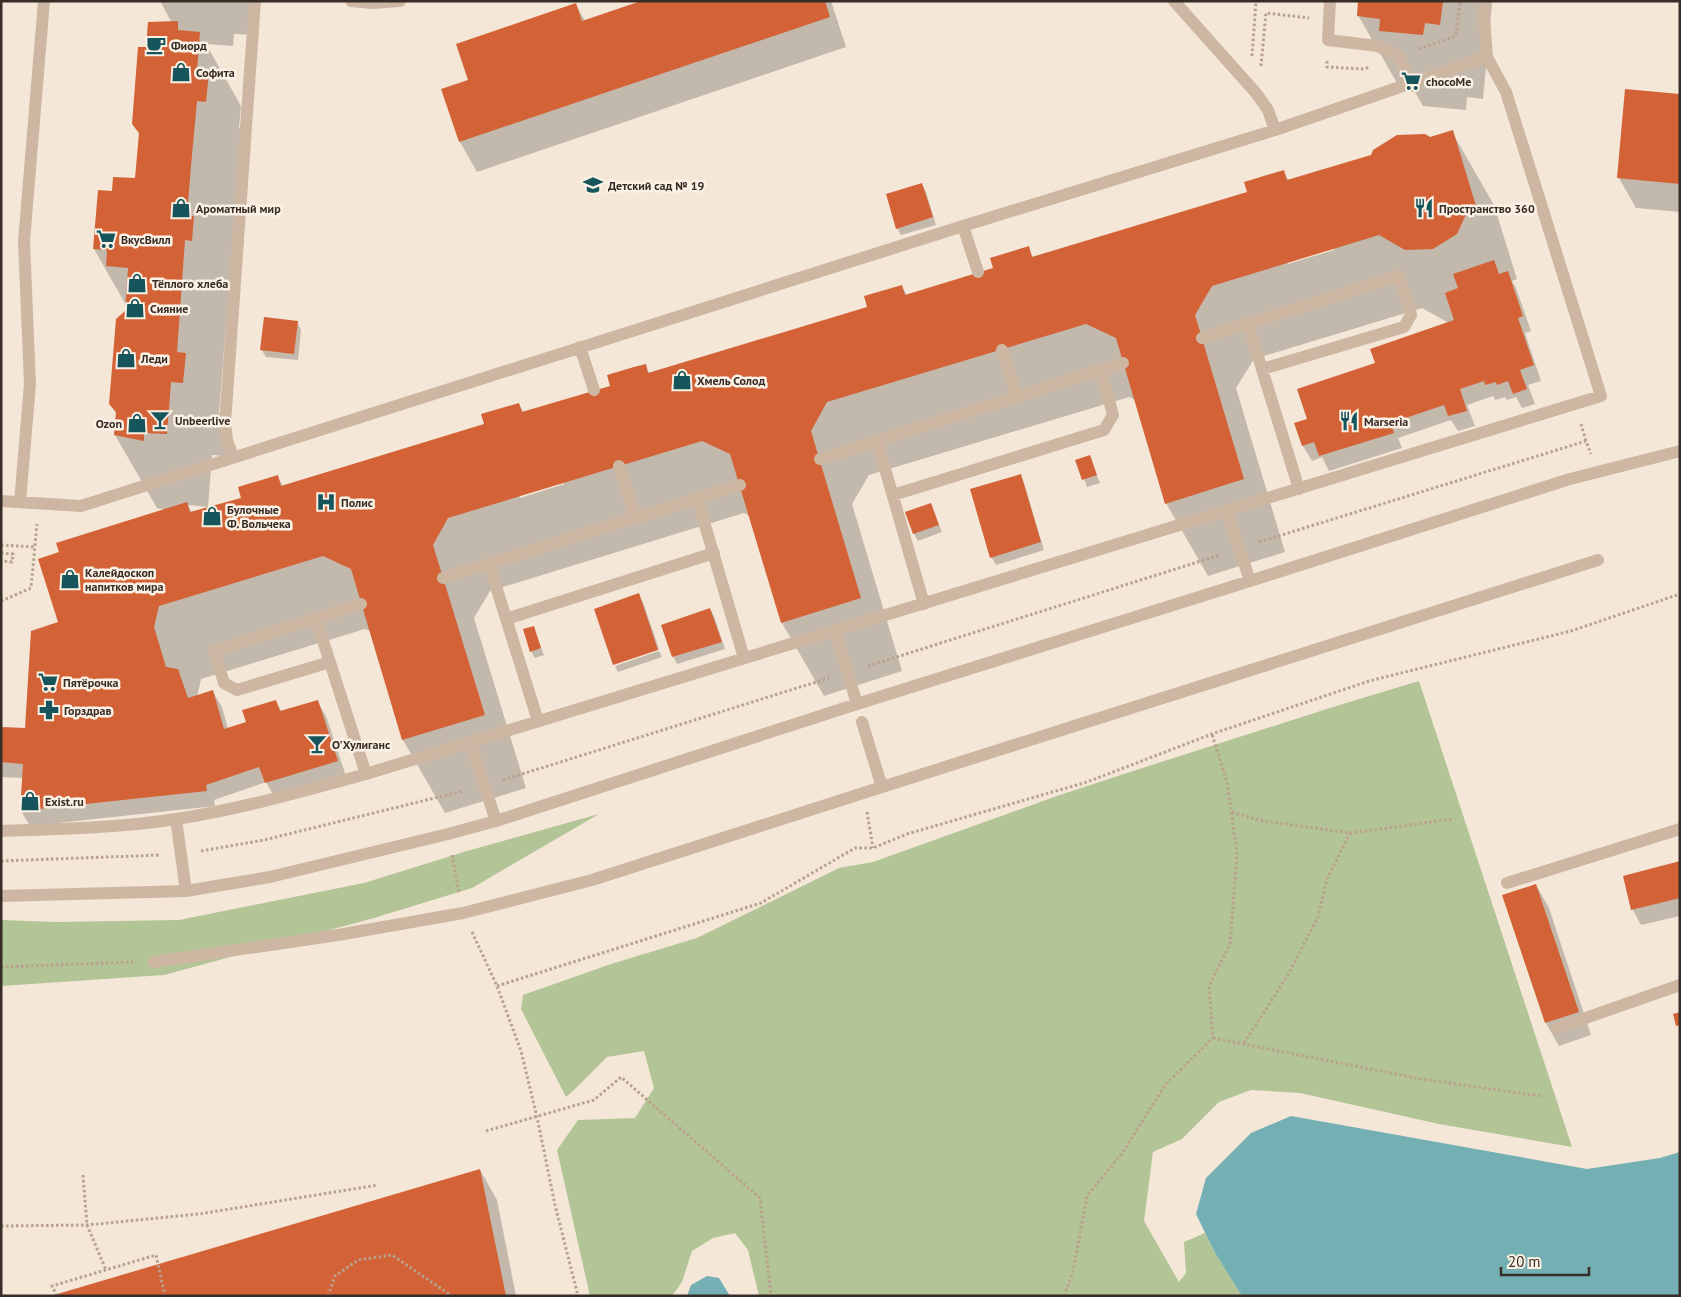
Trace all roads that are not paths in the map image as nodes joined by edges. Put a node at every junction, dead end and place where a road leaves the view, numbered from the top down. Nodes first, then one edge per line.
1 (44, 1) edge
2 (255, 1) edge
3 (351, 1) edge
4 (400, 1) edge
5 (1174, 1) edge
6 (1330, 1) edge
7 (1485, 1) edge
8 (1487, 57) junction
9 (1409, 84) junction
10 (1275, 130) junction
11 (963, 226) junction
12 (978, 272) dead end
13 (1248, 324) junction
14 (1202, 338) dead end
15 (580, 347) junction
16 (1002, 350) dead end
17 (1123, 363) dead end
18 (1262, 369) junction
19 (1101, 370) junction
20 (594, 390) dead end
21 (1017, 397) junction
22 (877, 441) junction
23 (1680, 451) edge
24 (232, 457) junction
25 (820, 459) dead end
26 (619, 466) dead end
27 (740, 485) dead end
28 (1300, 489) junction
29 (893, 495) junction
30 (697, 498) junction
31 (1, 501) edge
32 (20, 502) junction
33 (1226, 511) junction
34 (635, 517) junction
35 (714, 553) junction
36 (1598, 560) dead end
37 (488, 564) junction
38 (443, 578) dead end
39 (1250, 581) junction
40 (361, 604) dead end
41 (924, 604) junction
42 (316, 618) junction
43 (506, 619) junction
44 (835, 630) junction
45 (744, 658) junction
46 (330, 662) junction
47 (856, 704) junction
48 (538, 722) junction
49 (862, 722) dead end
50 (470, 742) junction
51 (366, 774) junction
52 (882, 787) junction
53 (176, 819) junction
54 (496, 821) junction
55 (1680, 830) edge
56 (1, 831) edge
57 (1507, 883) dead end
58 (186, 891) junction
59 (1, 896) edge
60 (154, 962) road end
61 (1680, 985) edge
62 (1557, 1028) dead end

1 - 32 lane
2 - 24 lane
3 - 4 lane
5 - 10 lane
6 - 9 lane
7 - 8 lane
8 - 9 lane
8 - 28 lane
9 - 10 lane
10 - 11 lane
11 - 12 lane
11 - 15 lane
13 - 14 lane
13 - 18 lane
13 - 18 lane
15 - 20 lane
15 - 24 lane
16 - 21 lane
17 - 19 lane
18 - 28 lane
19 - 21 lane
19 - 29 lane
21 - 22 lane
22 - 25 lane
22 - 29 lane
23 - 39 lane
24 - 32 lane
26 - 34 lane
27 - 30 lane
28 - 33 lane
29 - 41 lane
30 - 34 lane
30 - 35 lane
31 - 32 lane
33 - 39 lane
33 - 41 lane
34 - 37 lane
35 - 43 lane
35 - 45 lane
36 - 52 lane
37 - 38 lane
37 - 43 lane
39 - 47 lane
40 - 42 lane
41 - 44 lane
42 - 46 lane
42 - 46 lane
43 - 48 lane
44 - 45 lane
44 - 47 lane
45 - 48 lane
46 - 51 lane
47 - 54 lane
48 - 50 lane
49 - 52 lane
50 - 51 lane
50 - 54 lane
51 - 53 lane
52 - 60 lane
53 - 56 lane
53 - 58 lane
54 - 58 lane
55 - 57 lane
58 - 59 lane
61 - 62 lane

